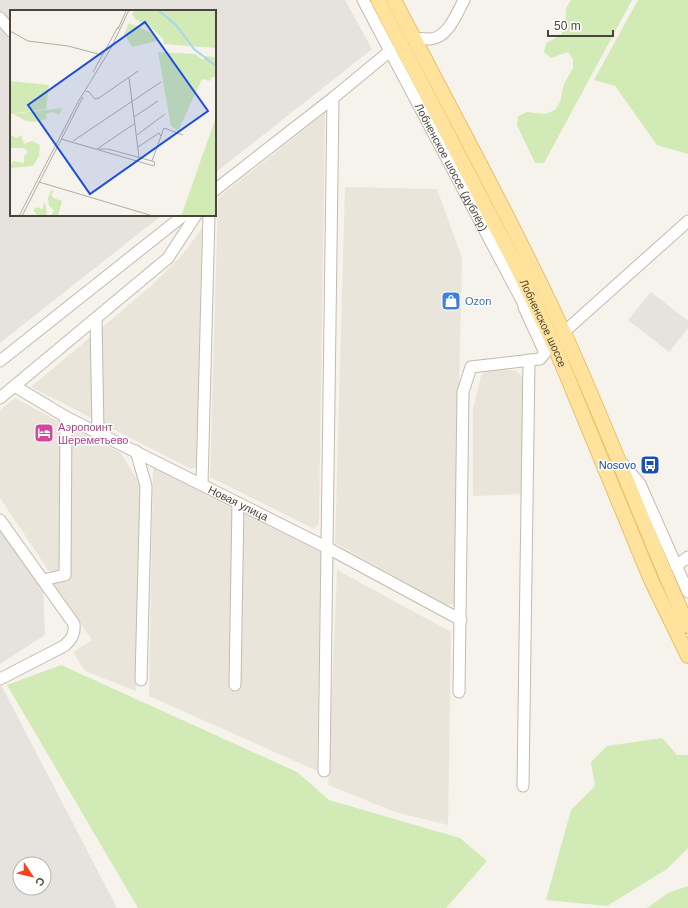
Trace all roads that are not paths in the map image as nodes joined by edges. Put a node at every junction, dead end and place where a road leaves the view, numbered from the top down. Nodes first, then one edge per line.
1 (363, 0) edge
2 (378, 0) edge
3 (394, 0) edge
4 (464, 0) edge
5 (0, 18) edge
6 (10, 30) edge
7 (414, 39) junction
8 (390, 51) junction
9 (333, 98) junction
10 (216, 189) edge
11 (183, 216) edge
12 (195, 216) edge
13 (209, 216) edge
14 (688, 221) edge
15 (524, 307) junction
16 (96, 319) junction
17 (546, 328) junction
18 (564, 332) junction
19 (529, 360) junction
20 (0, 361) edge
21 (16, 387) junction
22 (0, 398) edge
23 (66, 417) junction
24 (98, 432) junction
25 (136, 451) junction
26 (617, 458) junction
27 (202, 484) junction
28 (238, 503) junction
29 (0, 520) edge
30 (326, 547) junction
31 (688, 557) edge
32 (676, 566) junction
33 (43, 580) junction
34 (688, 592) edge
35 (461, 620) junction
36 (688, 626) edge
37 (688, 656) edge
38 (0, 679) edge
39 (141, 680) dead end
40 (234, 685) dead end
41 (459, 692) dead end
42 (324, 771) dead end
43 (523, 786) dead end

1 - 8 street, Лобненское шоссе (дублёр)
2 - 17 main road, Лобненское шоссе
3 - 7 main road, Лобненское шоссе
4 - 7 street
5 - 6 street
7 - 18 main road, Лобненское шоссе
8 - 9 street
8 - 15 street, Лобненское шоссе (дублёр)
9 - 10 street
9 - 30 street
11 - 20 street
12 - 16 street
13 - 27 street
14 - 18 street
15 - 17 street, Лобненское шоссе (дублёр)
15 - 19 street
16 - 21 street
16 - 24 street
17 - 37 main road, Лобненское шоссе
18 - 26 main road, Лобненское шоссе
19 - 35 street
19 - 43 street
21 - 22 street
21 - 23 street, Новая улица
23 - 24 street, Новая улица
23 - 33 street
24 - 25 street, Новая улица
25 - 27 street, Новая улица
25 - 39 street
26 - 32 street
26 - 36 main road, Лобненское шоссе
27 - 28 street, Новая улица
28 - 30 street, Новая улица
28 - 40 street
29 - 33 street
30 - 35 street, Новая улица
30 - 42 street
31 - 32 street
32 - 34 street
33 - 38 street
35 - 41 street

